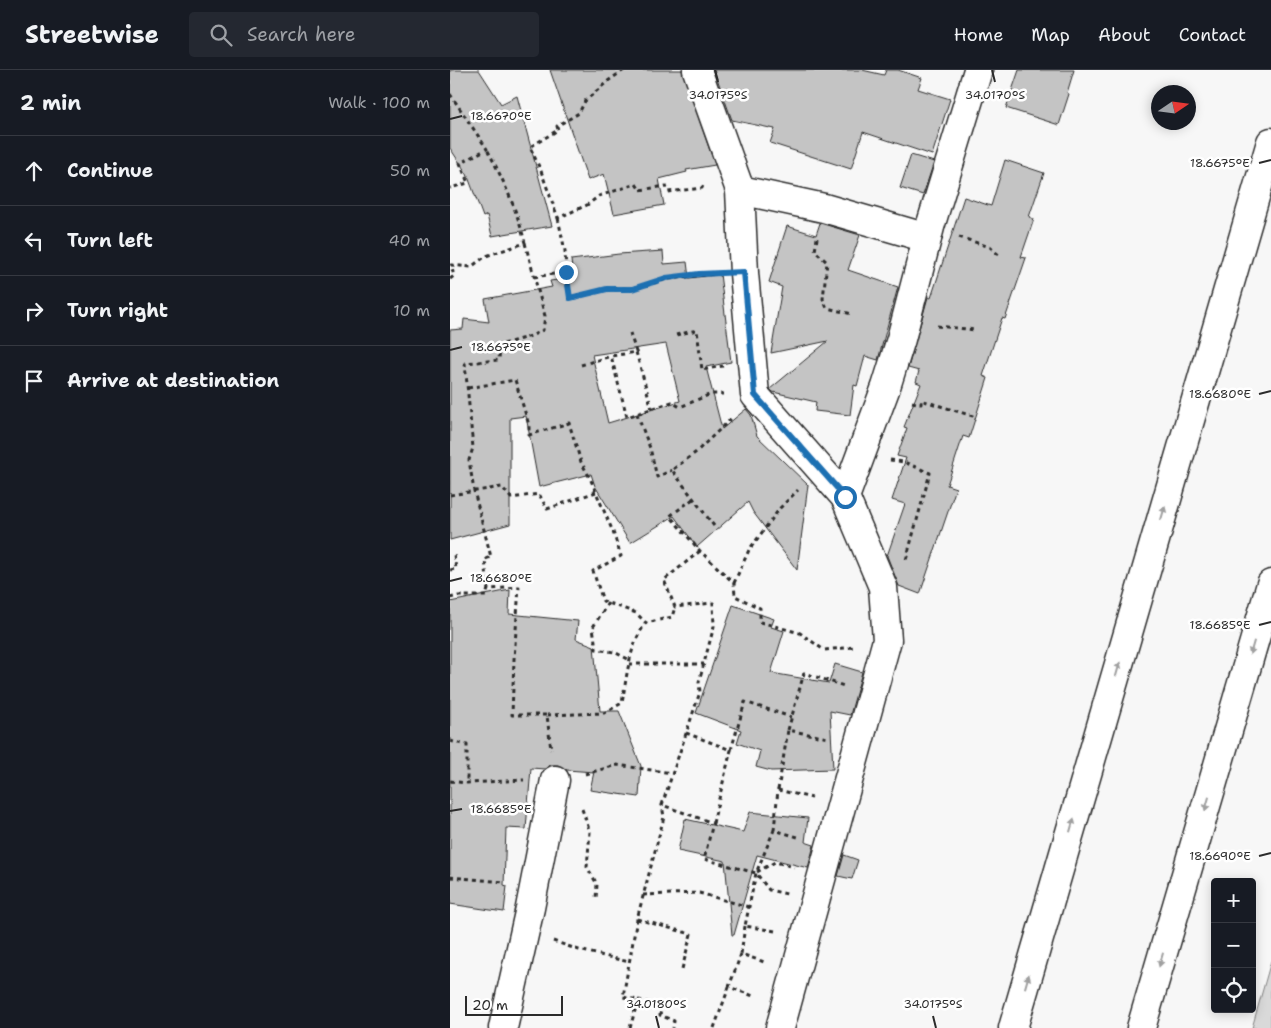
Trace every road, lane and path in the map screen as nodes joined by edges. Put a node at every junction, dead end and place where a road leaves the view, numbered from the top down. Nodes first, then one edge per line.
1 (624, 70) edge
2 (697, 70) edge
3 (978, 70) edge
4 (450, 94) edge
5 (1271, 142) edge
6 (487, 149) junction
7 (737, 180) junction
8 (450, 188) edge
9 (824, 208) junction
10 (558, 218) junction
11 (929, 232) junction
12 (525, 243) junction
13 (1001, 257) dead end
14 (566, 272) junction
15 (744, 272) junction
16 (534, 277) junction
17 (450, 279) edge
18 (852, 314) dead end
19 (907, 320) junction
20 (976, 330) dead end
21 (630, 333) dead end
22 (676, 335) dead end
23 (636, 352) junction
24 (611, 356) junction
25 (751, 362) junction
26 (581, 365) dead end
27 (886, 387) junction
28 (468, 388) junction
29 (755, 395) junction
30 (652, 409) junction
31 (637, 414) junction
32 (976, 416) dead end
33 (860, 454) junction
34 (821, 469) junction
35 (672, 470) junction
36 (474, 490) junction
37 (596, 492) junction
38 (450, 495) edge
39 (845, 497) junction
40 (693, 499) junction
41 (714, 526) dead end
42 (700, 551) junction
43 (454, 555) dead end
44 (906, 560) dead end
45 (450, 570) edge
46 (734, 583) junction
47 (1271, 584) edge
48 (488, 589) junction
49 (450, 598) edge
50 (608, 603) junction
51 (676, 607) junction
52 (646, 623) junction
53 (887, 640) junction
54 (630, 662) junction
55 (704, 664) junction
56 (872, 695) junction
57 (547, 715) junction
58 (791, 717) junction
59 (788, 730) junction
60 (686, 733) junction
61 (450, 741) edge
62 (858, 744) junction
63 (731, 750) junction
64 (555, 780) joint
65 (467, 783) dead end
66 (778, 790) junction
67 (662, 805) junction
68 (842, 805) junction
69 (581, 807) dead end
70 (713, 823) junction
71 (774, 830) junction
72 (830, 846) junction
73 (756, 873) junction
74 (822, 874) junction
75 (450, 877) edge
76 (505, 882) dead end
77 (643, 895) junction
78 (596, 899) dead end
79 (815, 901) junction
80 (749, 907) junction
81 (637, 919) junction
82 (745, 926) junction
83 (524, 932) junction
84 (805, 937) junction
85 (740, 954) junction
86 (629, 962) junction
87 (682, 969) dead end
88 (795, 972) junction
89 (729, 987) junction
90 (638, 1000) junction
91 (782, 1018) edge
92 (503, 1028) edge
93 (630, 1028) edge
94 (673, 1028) edge
95 (714, 1028) edge
96 (1013, 1028) edge
97 (1141, 1028) edge

1 - 10 path
2 - 7 main road
3 - 11 main road
4 - 6 path
96 -> 5 main road
6 - 8 path
6 - 12 path
7 - 9 main road
7 - 10 path
7 - 15 main road
9 - 11 main road
9 - 18 path
10 - 14 path
11 - 13 path
11 - 19 main road
12 - 16 path
12 - 17 path
14 - 15 path
14 - 16 path
15 - 25 main road
16 - 28 path
19 - 20 path
19 - 27 main road
21 - 23 path
22 - 25 path
23 - 24 path
23 - 30 path
24 - 26 path
24 - 31 path
25 - 29 main road
27 - 32 path
27 - 33 main road
28 - 36 path
28 - 37 path
29 - 30 path
29 - 34 main road
29 - 35 path
30 - 31 path
31 - 35 path
33 - 39 main road
33 - 44 path
34 - 39 main road
34 - 46 path
35 - 40 path
36 - 37 path
36 - 38 path
36 - 48 path
37 - 50 path
39 - 53 main road
40 - 41 path
40 - 42 path
42 - 46 path
42 - 51 path
43 - 45 path
46 - 53 path
47 -> 97 main road
48 - 49 path
48 - 57 path
50 - 52 path
50 - 54 path
51 - 52 path
51 - 55 path
52 - 54 path
53 - 56 main road
54 - 55 path
54 - 57 path
55 - 60 path
56 - 58 path
56 - 62 main road
57 - 64 path
58 - 59 path
58 - 63 path
59 - 62 path
59 - 66 path
60 - 63 path
60 - 67 path
61 - 65 path
62 - 68 main road
63 - 70 path
64 - 83 main road
66 - 68 path
66 - 71 path
67 - 70 path
67 - 77 path
68 - 72 main road
69 - 78 path
70 - 73 path
71 - 72 path
71 - 73 path
72 - 74 main road
73 - 74 path
73 - 79 path
73 - 80 path
74 - 79 main road
75 - 76 path
77 - 80 path
77 - 81 path
79 - 84 main road
80 - 82 path
81 - 86 path
81 - 87 path
82 - 84 path
82 - 85 path
83 - 86 path
83 - 92 main road
84 - 88 main road
85 - 88 path
85 - 89 path
86 - 90 path
88 - 91 main road
89 - 91 path
89 - 95 path
90 - 93 path
90 - 94 path

